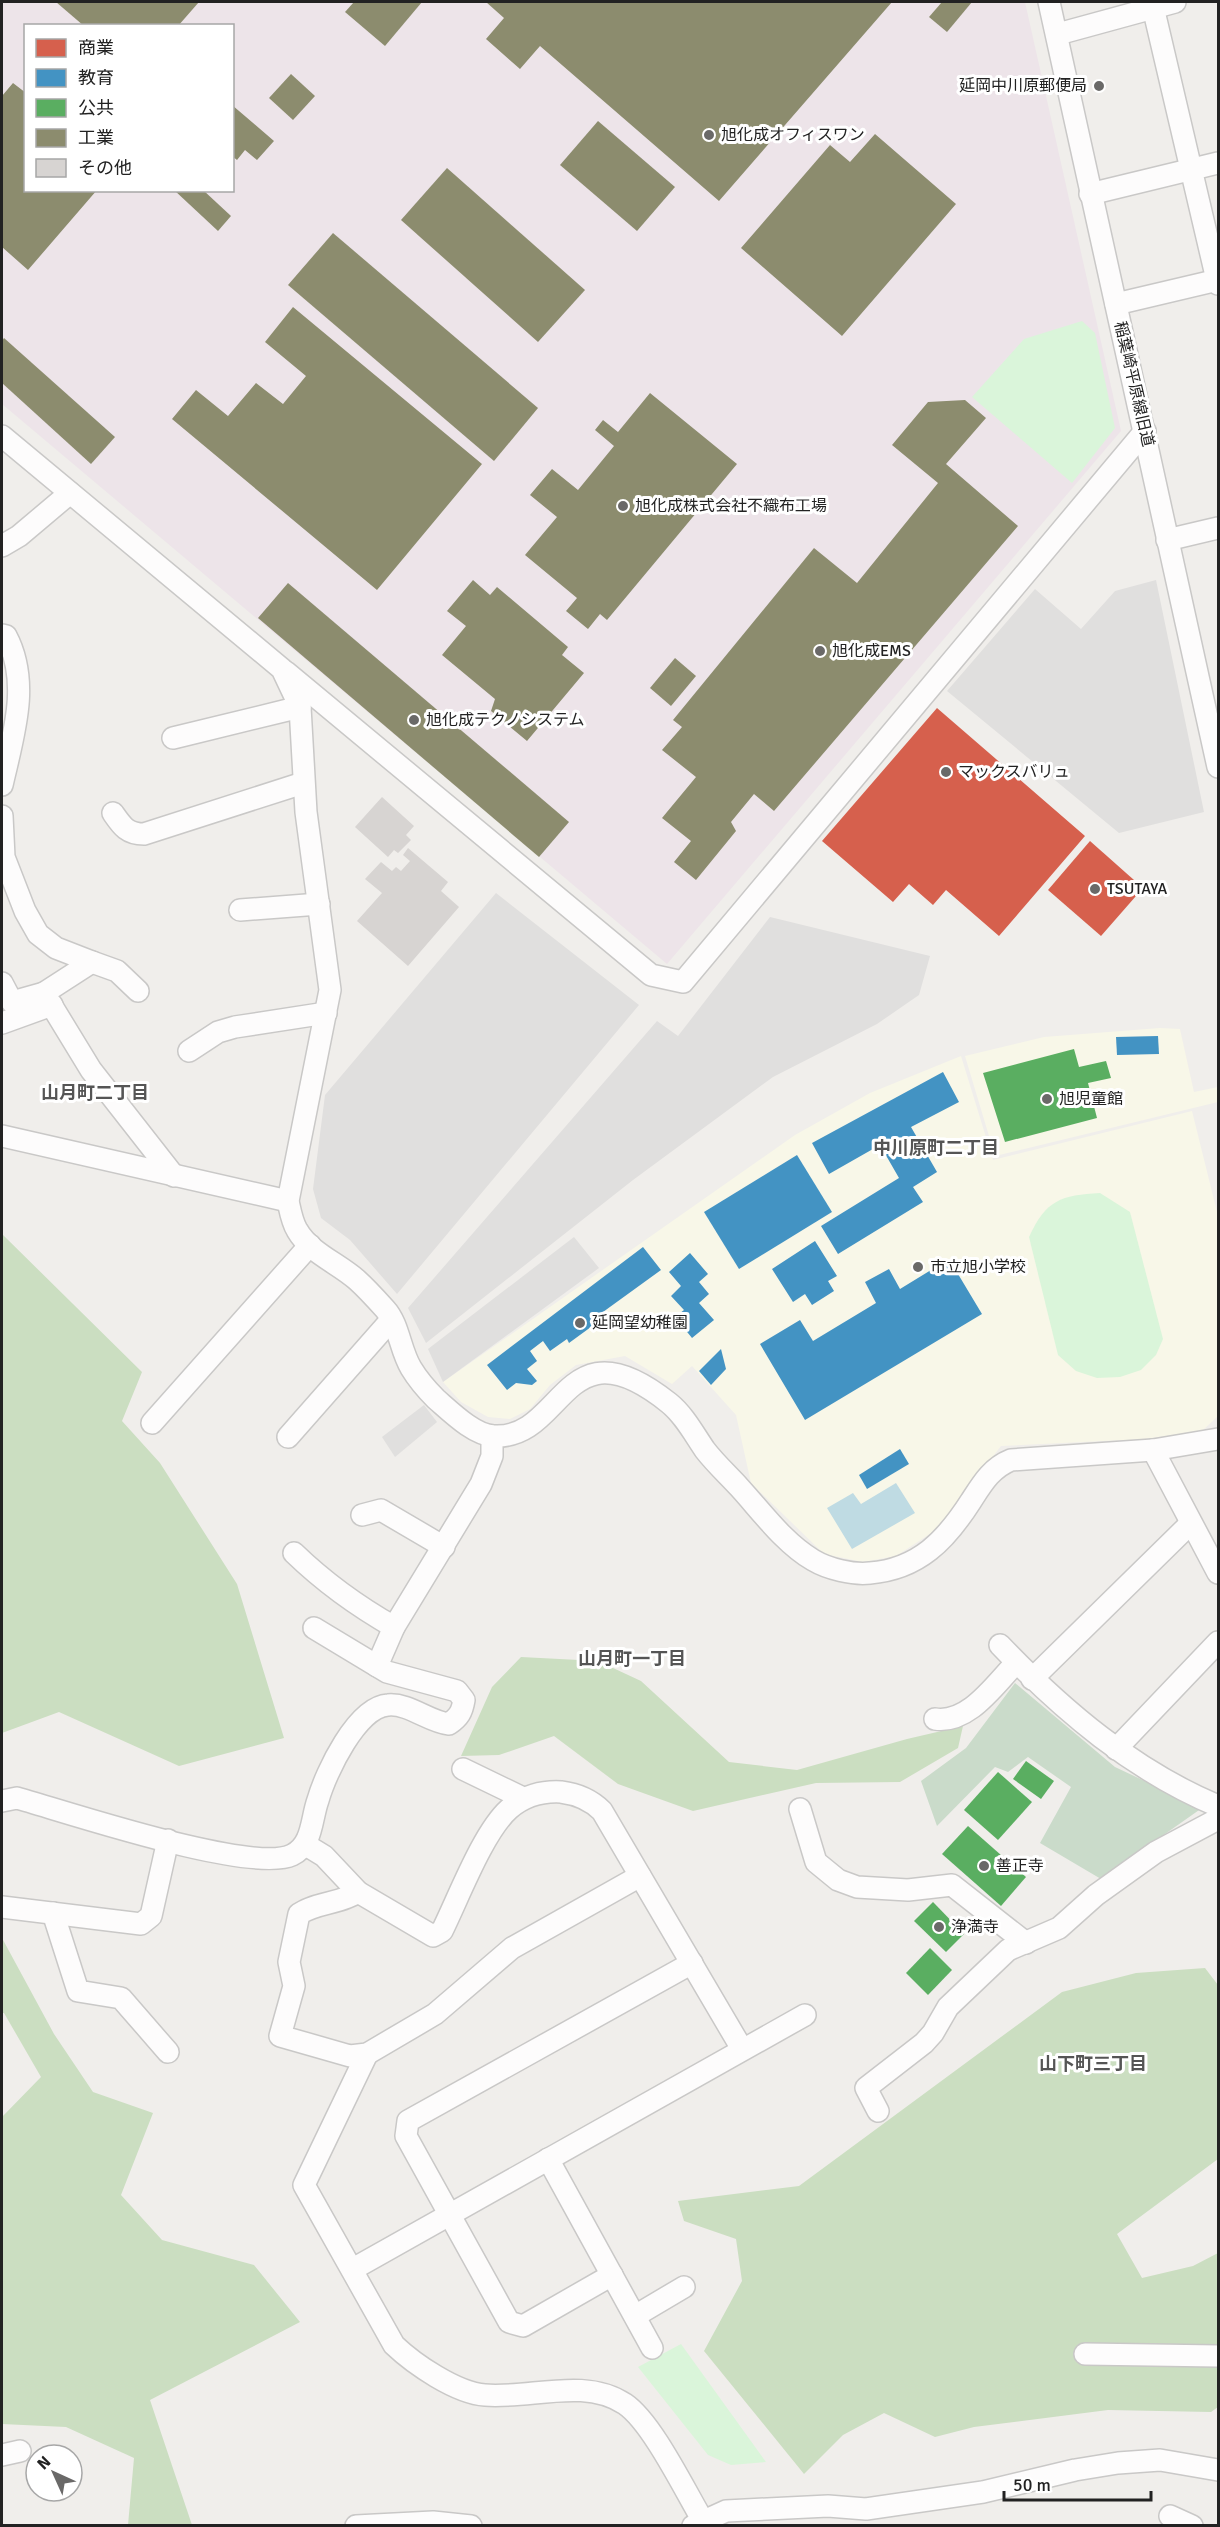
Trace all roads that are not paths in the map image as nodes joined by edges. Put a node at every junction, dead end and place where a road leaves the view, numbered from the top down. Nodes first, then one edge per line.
1 (1049, 2) edge
2 (1174, 2) edge
3 (1145, 6) edge
4 (1058, 34) junction
5 (1218, 163) edge
6 (1190, 168) junction
7 (1090, 194) junction
8 (1218, 282) edge
9 (1116, 304) junction
10 (1144, 431) junction
11 (5, 446) edge
12 (70, 493) junction
13 (1218, 528) edge
14 (1167, 540) junction
15 (2, 546) edge
16 (2, 635) edge
17 (282, 669) junction
18 (300, 708) junction
19 (173, 738) dead end
20 (4, 762) edge
21 (1218, 767) edge
22 (303, 783) junction
23 (2, 785) edge
24 (113, 813) dead end
25 (2, 816) edge
26 (319, 904) junction
27 (240, 910) dead end
28 (92, 962) junction
29 (2, 983) edge
30 (138, 991) dead end
31 (48, 999) junction
32 (326, 1012) junction
33 (2, 1023) edge
34 (189, 1051) dead end
35 (2, 1136) edge
36 (174, 1176) junction
37 (288, 1201) junction
38 (310, 1245) junction
39 (391, 1320) junction
40 (152, 1423) dead end
41 (492, 1436) junction
42 (288, 1437) dead end
43 (1218, 1439) edge
44 (1153, 1450) junction
45 (362, 1515) dead end
46 (1190, 1524) junction
47 (444, 1547) junction
48 (294, 1553) dead end
49 (1218, 1573) edge
50 (394, 1627) junction
51 (314, 1628) dead end
52 (1218, 1642) edge
53 (1000, 1645) dead end
54 (1016, 1663) junction
55 (377, 1666) junction
56 (1032, 1679) junction
57 (935, 1719) dead end
58 (1116, 1749) junction
59 (463, 1769) dead end
60 (523, 1798) junction
61 (2, 1801) edge
62 (1218, 1806) edge
63 (800, 1809) dead end
64 (1218, 1819) edge
65 (821, 1828) dead end
66 (168, 1840) junction
67 (306, 1845) junction
68 (814, 1857) junction
69 (640, 1876) junction
70 (358, 1892) junction
71 (2, 1907) edge
72 (53, 1913) junction
73 (1026, 1943) junction
74 (692, 1963) junction
75 (805, 2015) dead end
76 (742, 2049) junction
77 (168, 2052) dead end
78 (367, 2054) junction
79 (878, 2111) dead end
80 (548, 2159) junction
81 (450, 2213) junction
82 (353, 2269) junction
83 (612, 2275) junction
84 (684, 2287) dead end
85 (635, 2316) junction
86 (652, 2348) dead end
87 (1085, 2354) dead end
88 (1218, 2356) edge
89 (1218, 2470) edge
90 (1170, 2516) dead end
91 (701, 2525) edge
92 (356, 2526) edge
93 (471, 2526) edge
94 (1192, 2526) edge

1 - 4 street, 稲葉崎平原線旧道
2 - 3 street
3 - 4 street
3 - 6 street
4 - 7 street, 稲葉崎平原線旧道
5 - 6 street
6 - 7 street
6 - 8 street
7 - 9 street, 稲葉崎平原線旧道
8 - 9 street
9 - 10 street, 稲葉崎平原線旧道
10 - 14 street, 稲葉崎平原線旧道
10 - 17 street
11 - 12 street
12 - 15 street
12 - 17 street
13 - 14 street
14 - 21 street, 稲葉崎平原線旧道
16 - 20 street
17 - 18 street
18 - 19 street
18 - 22 street
20 - 23 street
22 - 24 street
22 - 26 street
25 - 28 street
26 - 27 street
26 - 32 street
28 - 30 street
28 - 31 street
29 - 31 street
31 - 33 street
31 - 36 street
32 - 34 street
32 - 37 street
35 - 36 street
36 - 37 street
37 - 38 street
38 - 39 street
38 - 40 street
39 - 41 street
39 - 42 street
41 - 44 street
41 - 47 street
43 - 44 street
44 - 46 street
45 - 47 street
46 - 49 street
46 - 56 street
47 - 50 street
48 - 50 street
50 - 55 street
51 - 55 street
52 - 58 street
53 - 54 street
54 - 56 street
54 - 57 street
55 - 67 street
56 - 58 street
58 - 62 street
59 - 60 street
60 - 69 street
60 - 70 street
61 - 66 street
63 - 68 street
64 - 73 street
65 - 68 street
66 - 67 street
66 - 72 street
67 - 70 street
68 - 73 street
69 - 74 street
69 - 78 street
70 - 78 street
71 - 72 street
72 - 77 street
73 - 79 street
74 - 76 street
74 - 81 street
75 - 76 street
76 - 80 street
78 - 82 street
80 - 81 street
80 - 83 street
81 - 82 street
81 - 83 street
82 - 91 street
83 - 85 street
84 - 85 street
85 - 86 street
87 - 88 street
89 - 91 street
90 - 94 street
92 - 93 street

